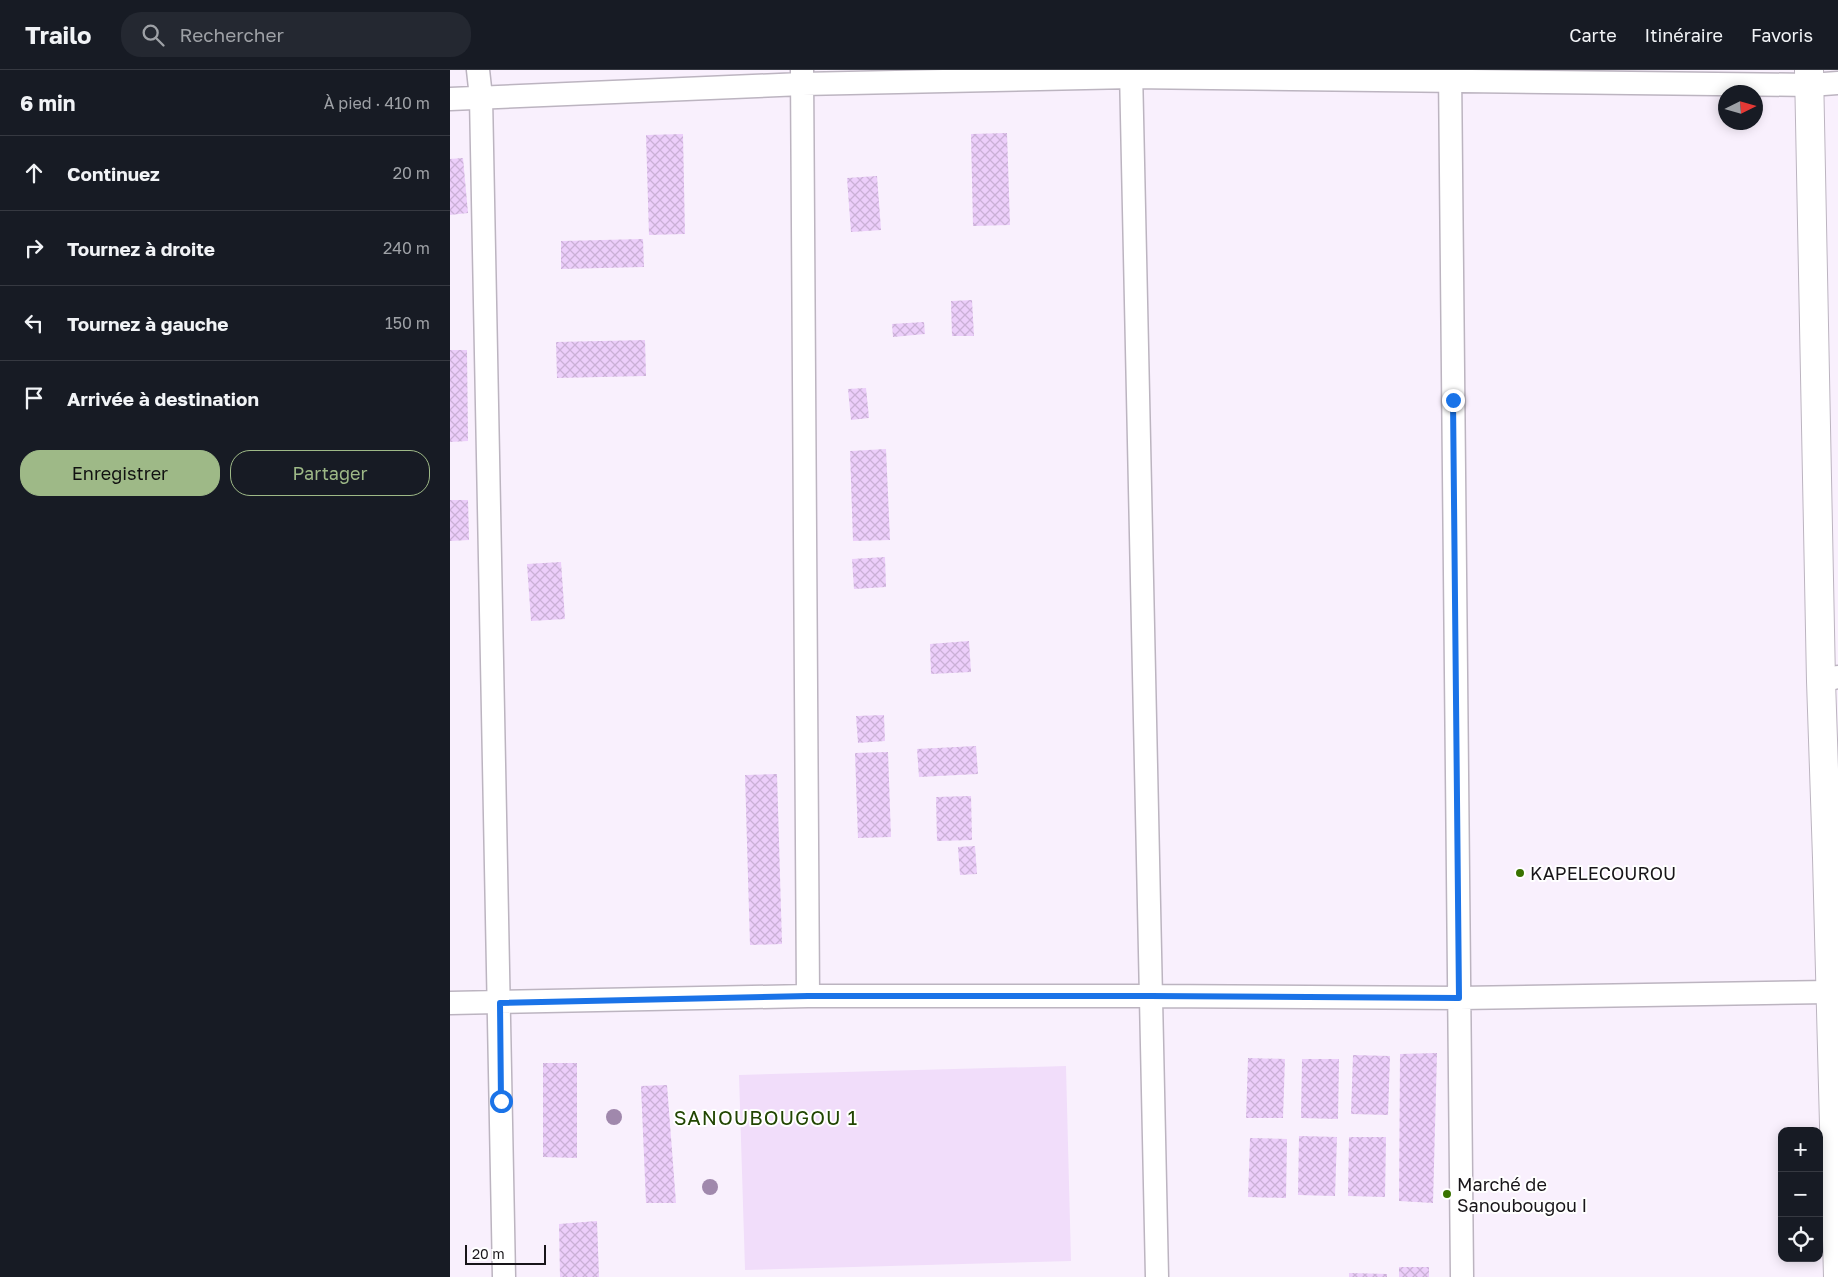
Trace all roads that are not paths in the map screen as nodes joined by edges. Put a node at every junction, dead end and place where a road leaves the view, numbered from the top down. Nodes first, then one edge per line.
1 (478, 70) edge
2 (1131, 74) edge
3 (1450, 76) edge
4 (802, 77) edge
5 (1809, 78) edge
6 (1838, 82) edge
7 (481, 97) junction
8 (450, 99) edge
9 (1829, 679) edge
10 (1833, 858) edge
11 (1829, 992) junction
12 (808, 996) junction
13 (1150, 996) junction
14 (1459, 998) junction
15 (500, 1003) junction
16 (450, 1004) edge
17 (1838, 1240) edge
18 (504, 1277) edge
19 (1156, 1277) edge
20 (1462, 1277) edge
21 (1838, 1277) edge

1 - 7 street
2 - 3 street
2 - 4 street
2 - 13 street
3 - 5 street
3 - 14 street
4 - 7 street
4 - 12 street
5 - 6 street
5 - 9 highway
7 - 8 street
7 - 15 street
9 - 10 highway
10 - 11 highway
11 - 14 street
11 - 17 highway
12 - 13 street
12 - 15 street
13 - 14 street
13 - 19 street
14 - 20 street
15 - 16 street
15 - 18 street
17 - 21 highway

